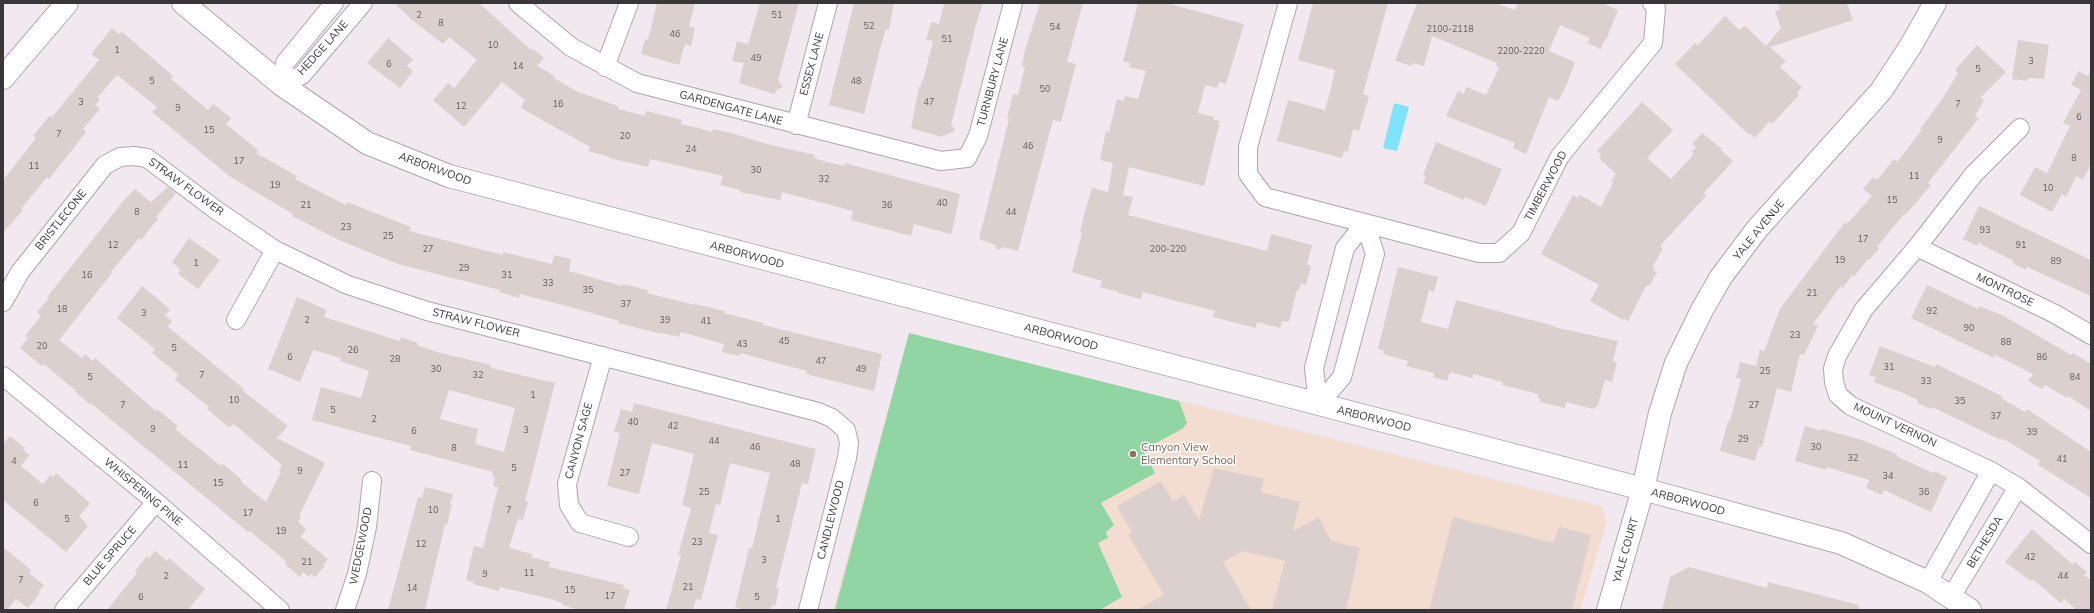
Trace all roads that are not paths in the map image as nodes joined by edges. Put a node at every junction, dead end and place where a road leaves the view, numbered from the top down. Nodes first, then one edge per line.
1 (67, 3) edge
2 (183, 3) edge
3 (334, 3) edge
4 (363, 3) edge
5 (518, 3) edge
6 (629, 3) edge
7 (828, 3) edge
8 (1014, 3) edge
9 (1288, 3) edge
10 (1652, 3) edge
11 (1935, 3) edge
12 (605, 67) junction
13 (3, 78) edge
14 (282, 85) junction
15 (796, 125) junction
16 (2020, 128) dead end
17 (134, 156) joint
18 (967, 158) joint
19 (1364, 223) junction
20 (1917, 247) junction
21 (275, 250) junction
22 (3, 302) edge
23 (236, 320) dead end
24 (2091, 336) edge
25 (603, 356) junction
26 (3, 376) edge
27 (1318, 405) junction
28 (846, 430) joint
29 (1991, 471) junction
30 (372, 481) dead end
31 (2018, 487) junction
32 (1643, 489) junction
33 (156, 502) junction
34 (629, 537) dead end
35 (2091, 544) edge
36 (1928, 582) junction
37 (1951, 597) junction
38 (64, 610) edge
39 (280, 610) edge
40 (345, 610) edge
41 (808, 610) edge
42 (1608, 610) edge
43 (1970, 610) edge

1 - 13 street
2 - 14 street, ARBORWOOD
3 - 14 street, HEDGE LANE
4 - 14 street, HEDGE LANE
5 - 12 street, GARDENGATE LANE
6 - 12 street
7 - 15 street, ESSEX LANE
8 - 18 street, TURNBURY LANE
9 - 19 street, TIMBERWOOD
10 - 19 street, TIMBERWOOD
11 - 32 street, YALE AVENUE
12 - 15 street, GARDENGATE LANE
14 - 27 street, ARBORWOOD
15 - 18 street, GARDENGATE LANE
16 - 20 street, MOUNT VERNON
17 - 21 street, STRAW FLOWER
17 - 22 street, BRISTLECONE
19 - 27 street
19 - 27 street
20 - 24 street, MONTROSE
20 - 29 street, MOUNT VERNON
21 - 23 street
21 - 25 street, STRAW FLOWER
25 - 28 street, STRAW FLOWER
25 - 34 street, CANYON SAGE
26 - 33 street, WHISPERING PINE
27 - 32 street, ARBORWOOD
28 - 41 street, CANDLEWOOD
29 - 31 street, MOUNT VERNON
29 - 36 street
30 - 40 street, WEDGEWOOD
31 - 35 street, MOUNT VERNON
31 - 37 street, BETHESDA
32 - 36 street, ARBORWOOD
32 - 42 street, YALE COURT
33 - 38 street, BLUE SPRUCE
33 - 39 street, WHISPERING PINE
36 - 37 street, ARBORWOOD
37 - 43 street, ARBORWOOD

